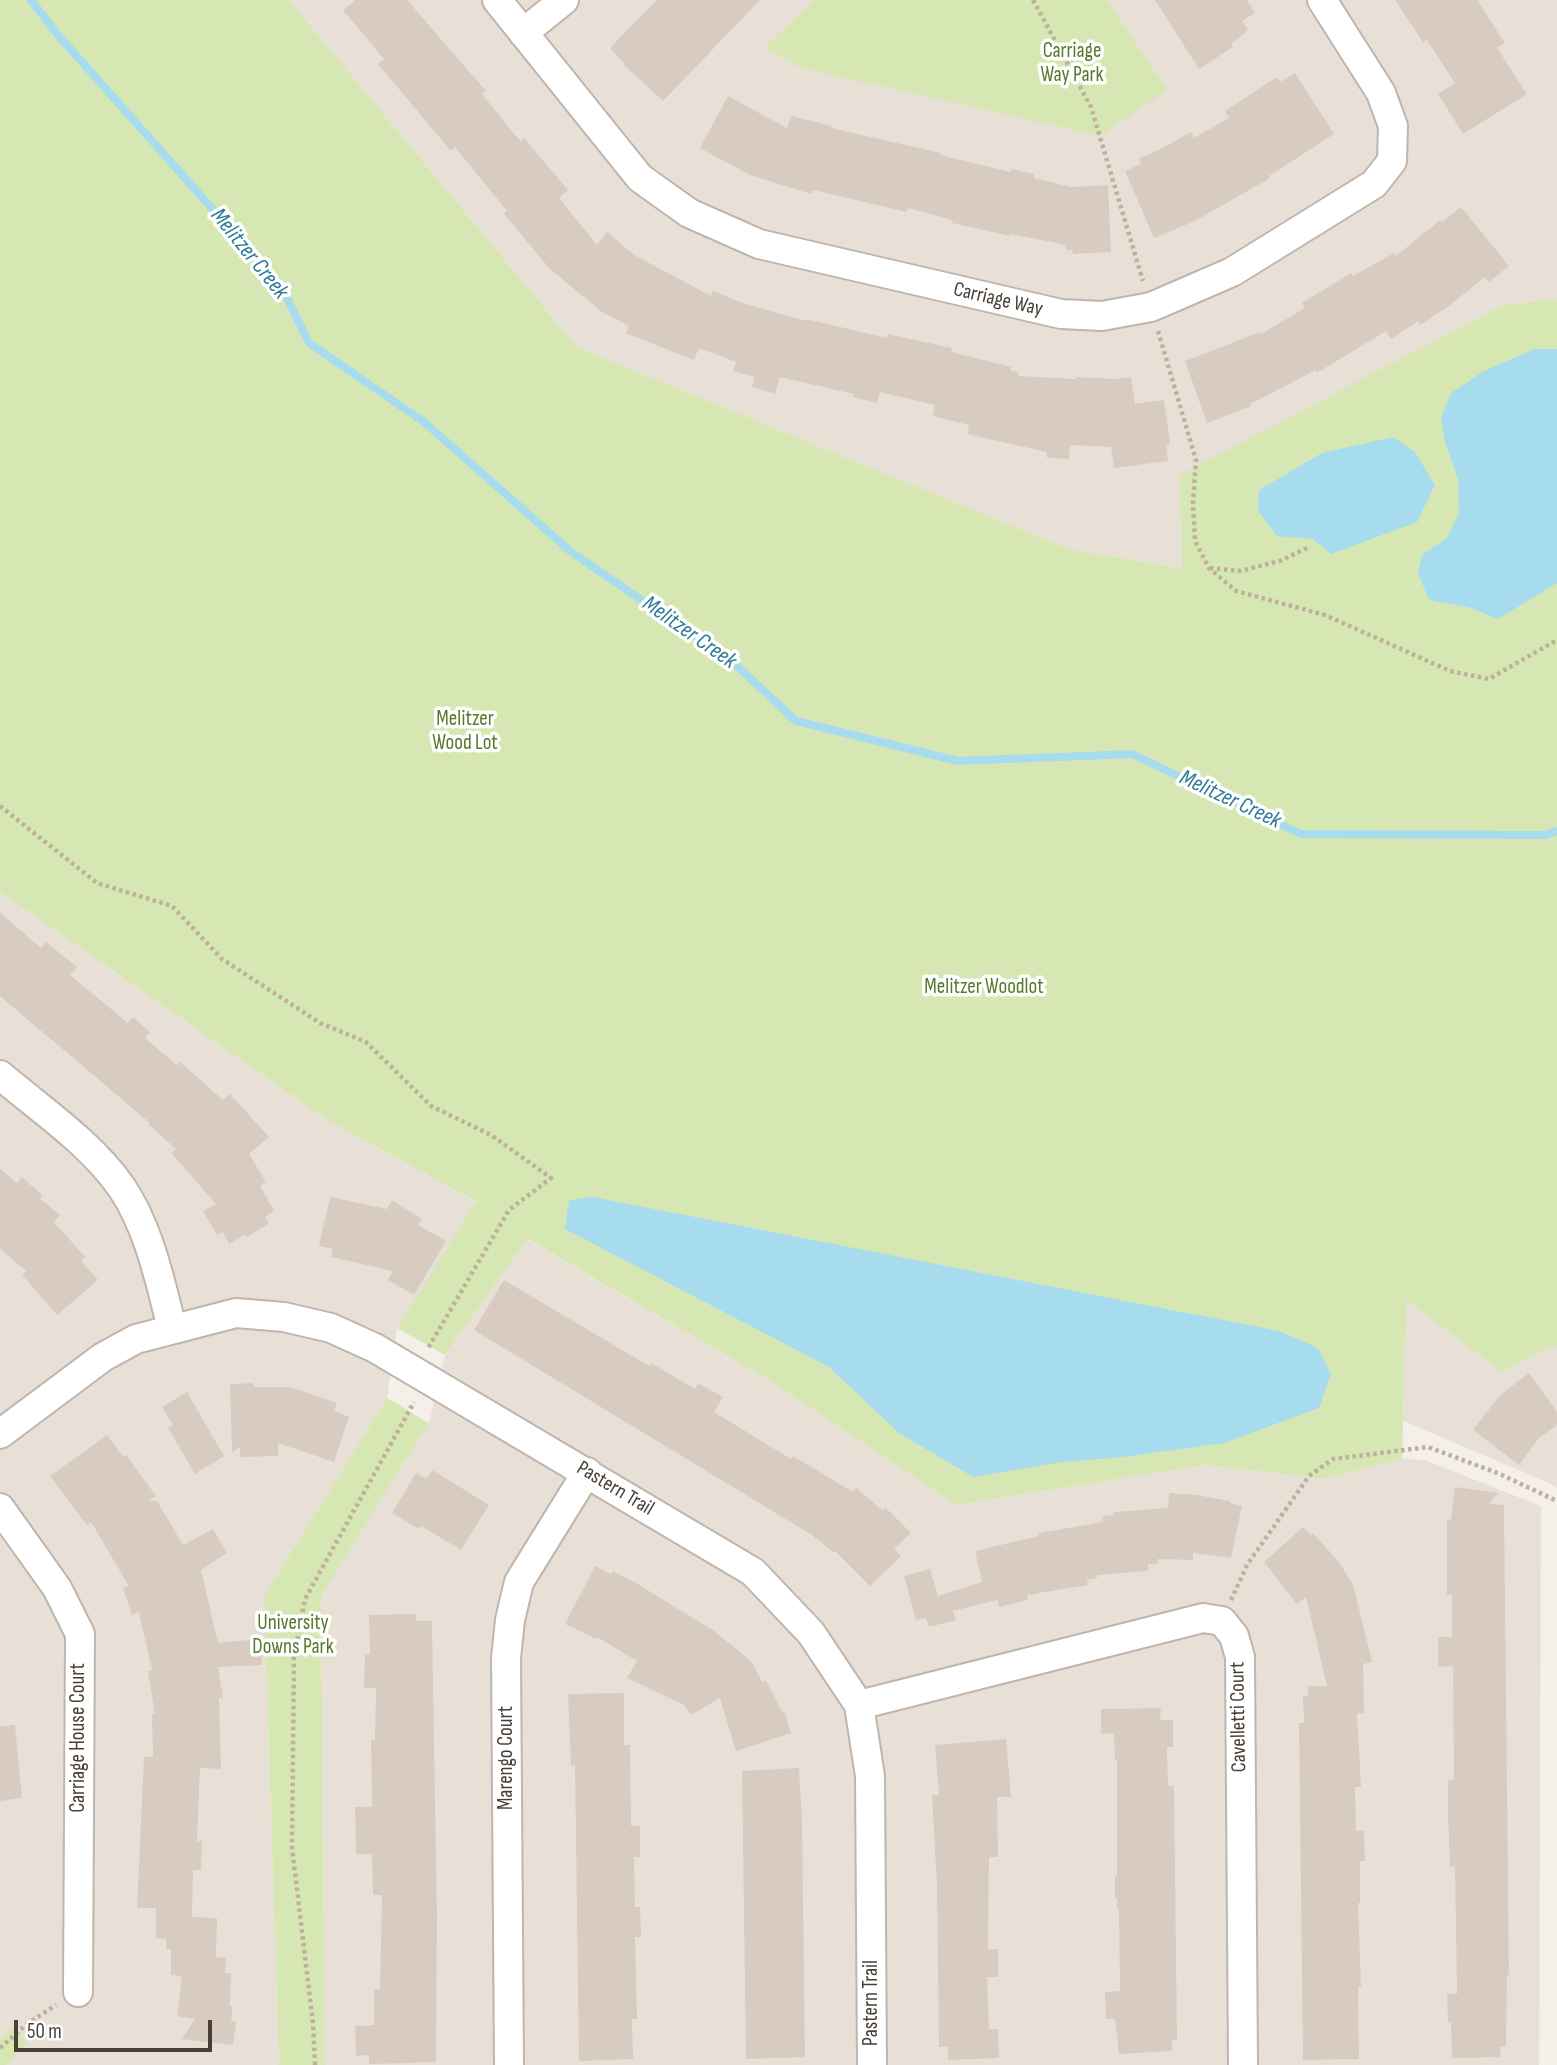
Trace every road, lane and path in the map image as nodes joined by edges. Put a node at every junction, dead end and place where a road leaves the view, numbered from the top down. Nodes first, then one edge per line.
1 (497, 0) edge
2 (564, 0) edge
3 (1033, 0) edge
4 (1322, 0) edge
5 (523, 33) junction
6 (1145, 289) dead end
7 (1155, 323) dead end
8 (1309, 547) dead end
9 (1209, 568) junction
10 (1557, 640) edge
11 (0, 806) edge
12 (0, 1075) edge
13 (172, 1328) junction
14 (425, 1353) dead end
15 (416, 1399) dead end
16 (0, 1434) edge
17 (587, 1472) junction
18 (1557, 1502) edge
19 (0, 1508) edge
20 (1222, 1621) junction
21 (859, 1705) junction
22 (78, 1992) joint
23 (0, 2048) edge
24 (315, 2065) edge
25 (509, 2065) edge
26 (872, 2065) edge
27 (1243, 2065) edge

1 - 5 street, Carriage Way
2 - 5 street
3 - 6 path
4 - 5 street, Carriage Way
7 - 9 path
8 - 9 path
9 - 10 path
11 - 14 path
12 - 13 street
13 - 16 street, Pastern Trail
13 - 17 street, Pastern Trail
15 - 24 path
17 - 21 street, Pastern Trail
17 - 25 street, Marengo Court
18 - 20 path
19 - 22 street, Carriage House Court
20 - 21 street
20 - 27 street, Cavelletti Court
21 - 26 street, Pastern Trail
22 - 23 path

